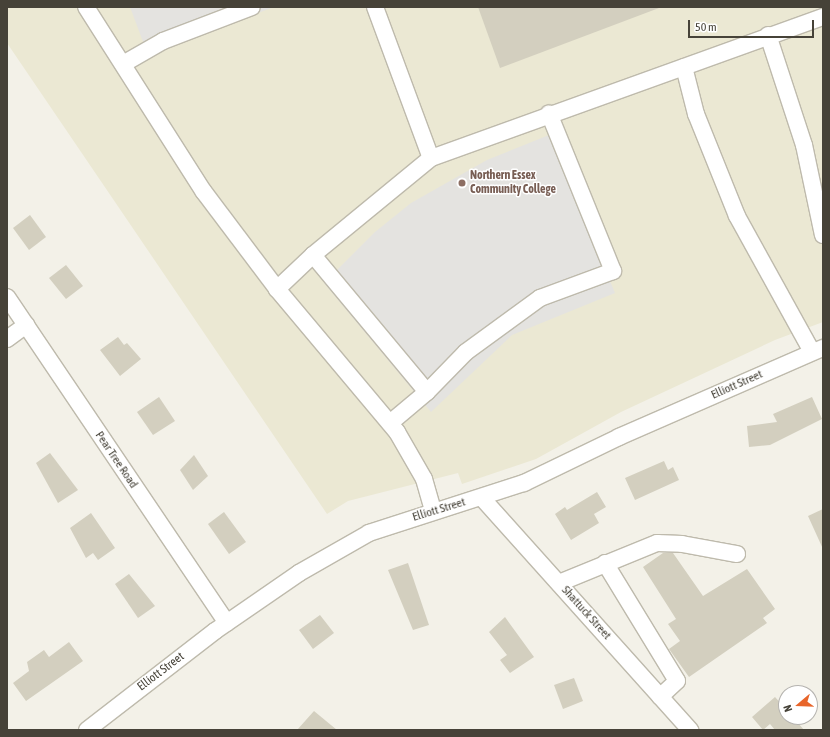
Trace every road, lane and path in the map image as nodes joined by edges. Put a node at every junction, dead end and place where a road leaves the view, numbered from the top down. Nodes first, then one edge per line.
1 (86, 7) edge
2 (252, 7) edge
3 (375, 7) edge
4 (823, 17) edge
5 (768, 35) junction
6 (123, 64) junction
7 (684, 67) junction
8 (549, 113) junction
9 (431, 158) junction
10 (823, 235) edge
11 (313, 254) junction
12 (277, 289) junction
13 (7, 297) edge
14 (26, 325) junction
15 (7, 339) edge
16 (818, 350) edge
17 (427, 392) junction
18 (390, 423) junction
19 (482, 498) junction
20 (433, 510) junction
21 (737, 554) dead end
22 (605, 563) junction
23 (559, 583) junction
24 (227, 623) junction
25 (660, 697) junction
26 (87, 730) edge
27 (690, 730) edge

1 - 6 street
2 - 6 street
3 - 9 street
4 - 5 street
5 - 7 street
5 - 10 street
6 - 12 street
7 - 8 street
7 - 16 street
8 - 9 street
8 - 17 street
9 - 11 street
11 - 12 street
11 - 17 street
12 - 18 street
13 - 14 street, Pear Tree Road
14 - 15 street
14 - 24 street, Pear Tree Road
16 - 19 street, Elliott Street
17 - 18 street
18 - 20 street
19 - 20 street, Elliott Street
19 - 23 street, Shattuck Street
20 - 24 street, Elliott Street
21 - 22 street
22 - 23 street
22 - 25 street
23 - 25 street, Shattuck Street
24 - 26 street, Elliott Street
25 - 27 street, Shattuck Street

